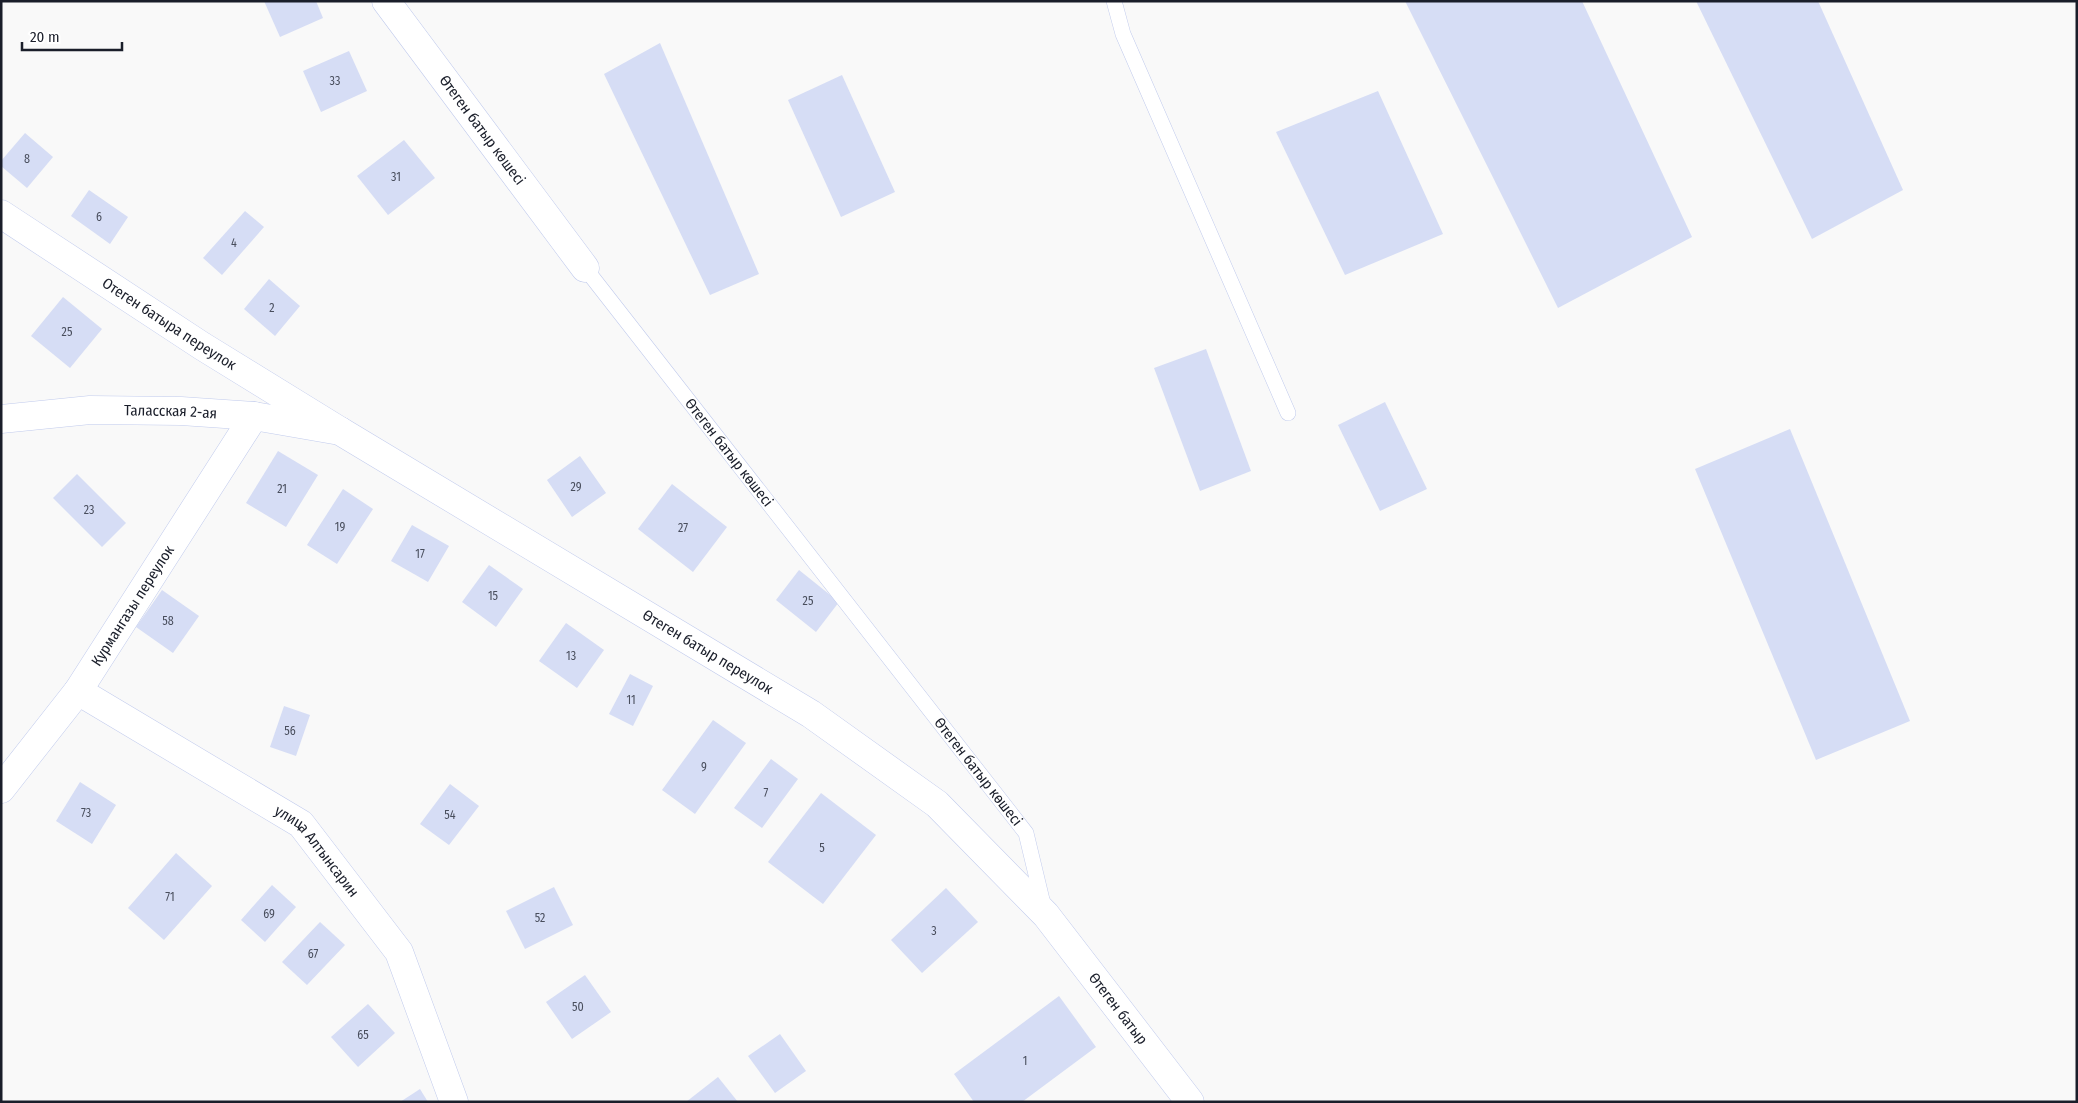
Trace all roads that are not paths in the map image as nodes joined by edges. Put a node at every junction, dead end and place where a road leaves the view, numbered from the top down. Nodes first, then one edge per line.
1 (386, 1) edge
2 (1114, 1) edge
3 (1, 214) edge
4 (585, 268) joint
5 (1288, 413) dead end
6 (254, 416) junction
7 (1, 419) edge
8 (340, 431) junction
9 (78, 691) junction
10 (1, 789) edge
11 (1046, 915) junction
12 (454, 1102) edge
13 (1190, 1102) edge

1 - 4 street, Өтеген батыр көшесі
2 - 5 lane
3 - 8 street, Отеген батыра переулок
4 - 11 lane, Өтеген батыр көшесі
6 - 7 street, Таласская 2-ая
6 - 8 street, Таласская 2-ая
6 - 9 street, Курмангазы переулок
8 - 11 street, Өтеген батыр переулок
9 - 10 street, Курмангазы переулок
9 - 12 street, улица Алтынсарин
11 - 13 street, Өтеген батыр

